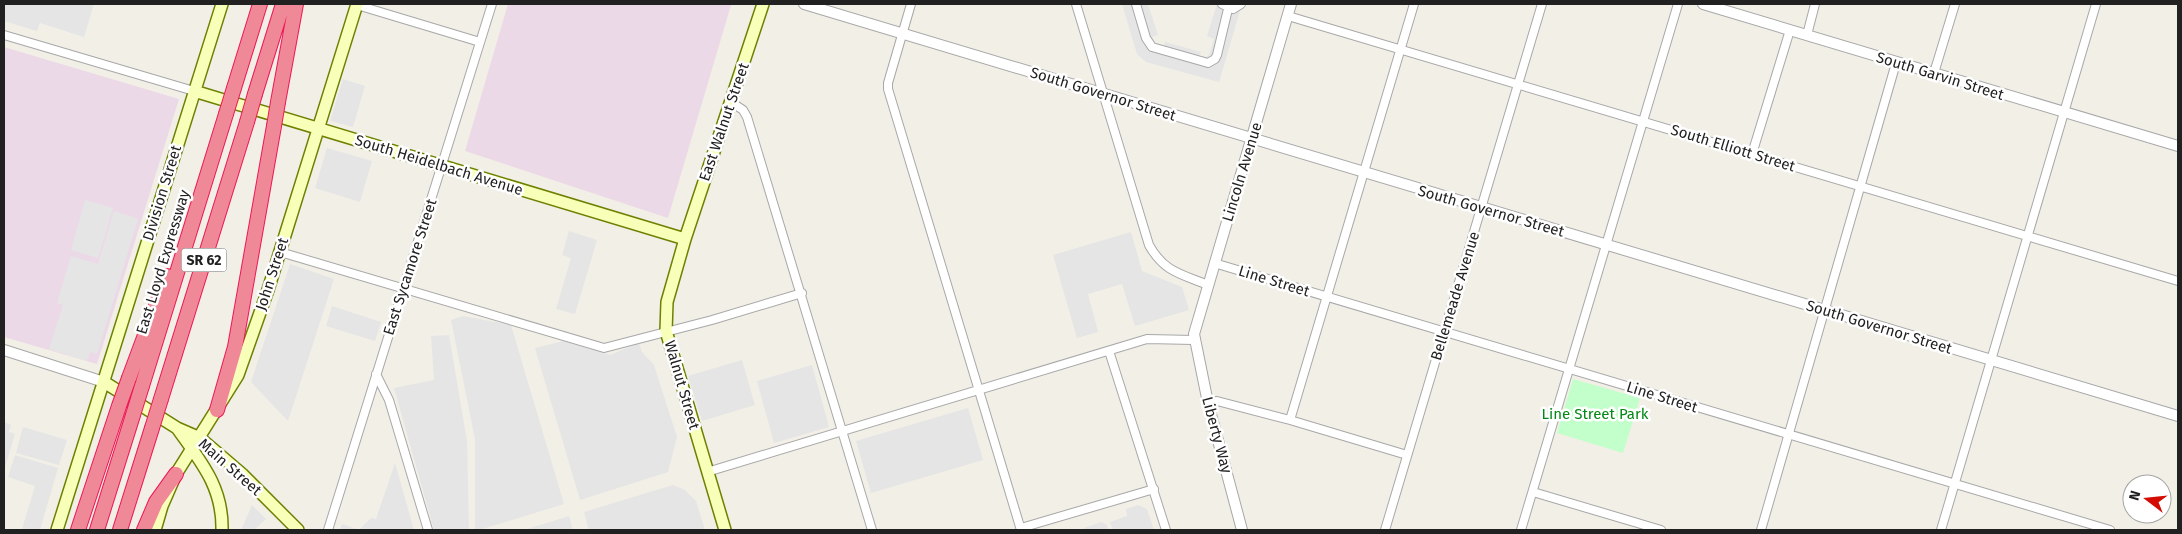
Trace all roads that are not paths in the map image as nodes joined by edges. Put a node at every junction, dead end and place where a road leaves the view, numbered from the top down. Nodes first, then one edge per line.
1 (222, 4) edge
2 (260, 4) edge
3 (283, 4) edge
4 (296, 4) edge
5 (357, 4) edge
6 (492, 4) edge
7 (763, 4) edge
8 (804, 4) edge
9 (911, 4) edge
10 (1076, 4) edge
11 (1136, 4) edge
12 (1241, 4) edge
13 (1291, 4) edge
14 (1414, 4) edge
15 (1542, 4) edge
16 (1678, 4) edge
17 (1703, 4) edge
18 (1815, 4) edge
19 (1955, 4) edge
20 (2096, 4) edge
21 (1225, 6) edge
22 (1288, 16) junction
23 (1790, 30) junction
24 (902, 33) junction
25 (4, 34) edge
26 (1807, 35) junction
27 (480, 42) junction
28 (1401, 49) junction
29 (1896, 63) junction
30 (1934, 73) junction
31 (1518, 84) junction
32 (194, 91) junction
33 (1104, 95) junction
34 (731, 102) junction
35 (2063, 113) junction
36 (1643, 121) junction
37 (318, 128) junction
38 (1252, 138) junction
39 (2178, 146) edge
40 (1752, 154) junction
41 (441, 166) junction
42 (1364, 174) junction
43 (1862, 187) junction
44 (1481, 208) junction
45 (193, 218) junction
46 (2027, 236) junction
47 (685, 239) junction
48 (1606, 245) junction
49 (280, 252) junction
50 (1214, 263) junction
51 (2178, 281) edge
52 (1208, 284) junction
53 (403, 289) junction
54 (802, 292) junction
55 (1327, 297) junction
56 (1826, 311) junction
57 (1444, 330) junction
58 (666, 331) junction
59 (1194, 340) junction
60 (4, 350) edge
61 (1109, 350) junction
62 (1991, 360) junction
63 (1569, 369) junction
64 (376, 374) junction
65 (104, 382) junction
66 (978, 391) junction
67 (1208, 403) junction
68 (217, 410) junction
69 (2178, 416) edge
70 (1290, 420) junction
71 (178, 428) junction
72 (843, 431) junction
73 (1789, 435) junction
74 (200, 438) junction
75 (192, 450) junction
76 (1407, 455) junction
77 (707, 472) junction
78 (176, 474) junction
79 (1955, 484) junction
80 (1154, 489) junction
81 (1532, 492) junction
82 (1021, 529) edge
83 (57, 530) edge
84 (78, 530) edge
85 (97, 530) edge
86 (120, 530) edge
87 (144, 530) edge
88 (155, 530) edge
89 (222, 530) edge
90 (298, 530) edge
91 (328, 530) edge
92 (428, 530) edge
93 (725, 530) edge
94 (872, 530) edge
95 (1166, 530) edge
96 (1242, 530) edge
97 (1385, 530) edge
98 (1521, 530) edge
99 (1661, 530) edge
100 (1761, 530) edge
101 (1941, 530) edge
102 (2110, 530) edge

1 - 32 main road, Division Street
2 - 45 highway, East Lloyd Expressway / SR 62, bridge
3 - 86 highway, SR 62, bridge
4 - 68 highway, bridge
5 - 27 street
5 - 37 main road, John Street
6 - 27 street, East Sycamore Street
7 - 34 main road, East Walnut Street
8 - 24 street, South Governor Street
9 - 24 street
10 - 33 street
11 - 21 street
12 - 21 street
13 - 22 street, Lincoln Avenue
14 - 28 street
15 - 31 street, Bellemeade Avenue
16 - 36 street
17 - 23 street, South Garvin Street
18 - 26 street
19 - 30 street
20 - 35 street
22 - 28 street, South Elliott Street
22 - 38 street, Lincoln Avenue
23 - 26 street, South Garvin Street
23 - 40 street
24 - 33 street, South Governor Street
24 - 66 street
25 - 32 street
26 - 29 street, South Garvin Street
27 - 41 street, East Sycamore Street
28 - 31 street, South Elliott Street
28 - 42 street
29 - 30 street, South Garvin Street
29 - 43 street
30 - 35 street, South Garvin Street
31 - 36 street, South Elliott Street
31 - 44 street, Bellemeade Avenue
32 - 37 main road, South Heidelbach Avenue
32 - 65 main road, Division Street
33 - 38 street, South Governor Street
33 - 52 street
34 - 47 main road, East Walnut Street
34 - 54 street
35 - 39 street, South Garvin Street
35 - 46 street
36 - 40 street, South Elliott Street
36 - 48 street
37 - 41 main road, South Heidelbach Avenue
37 - 49 main road, John Street
38 - 42 street, South Governor Street
38 - 50 street, Lincoln Avenue
40 - 43 street, South Elliott Street
41 - 47 main road, South Heidelbach Avenue
41 - 53 street, East Sycamore Street
42 - 44 street, South Governor Street
42 - 55 street
43 - 46 street, South Elliott Street
43 - 56 street
44 - 48 street, South Governor Street
44 - 57 street, Bellemeade Avenue
45 - 84 highway, bridge
45 - 85 highway, East Lloyd Expressway / SR 62, bridge
46 - 51 street, South Elliott Street
46 - 62 street
47 - 58 main road, Walnut Street
48 - 56 street, South Governor Street
48 - 63 street
49 - 53 street
49 - 68 main road, John Street
50 - 52 street, Lincoln Avenue
50 - 55 street, Line Street
52 - 59 street, Lincoln Avenue
53 - 58 street
53 - 64 street, East Sycamore Street
54 - 58 street
54 - 72 street
55 - 57 street, Line Street
55 - 70 street
56 - 62 street, South Governor Street
56 - 73 street
57 - 63 street, Line Street
57 - 76 street, Bellemeade Avenue
58 - 77 main road, Walnut Street
59 - 61 street
59 - 67 street, Liberty Way
60 - 65 street
61 - 66 street
61 - 80 street
62 - 69 street, South Governor Street
62 - 79 street
63 - 73 street, Line Street
63 - 81 street
64 - 91 street, East Sycamore Street
64 - 92 street
65 - 71 main road, Main Street
65 - 83 main road, Division Street
66 - 72 street
66 - 82 street
67 - 70 street
67 - 96 street, Liberty Way
68 - 74 main road, John Street
70 - 76 street
71 - 74 main road, Main Street
71 - 75 main road
72 - 77 street
72 - 94 street
73 - 79 street, Line Street
73 - 100 street
74 - 75 main road, John Street
74 - 90 main road, Main Street
75 - 78 main road, John Street
75 - 89 main road
76 - 97 street, Bellemeade Avenue
77 - 93 main road, Walnut Street
78 - 87 highway
78 - 88 main road, John Street
79 - 101 street
79 - 102 street, Line Street
80 - 82 street
80 - 95 street
81 - 98 street
81 - 99 street

